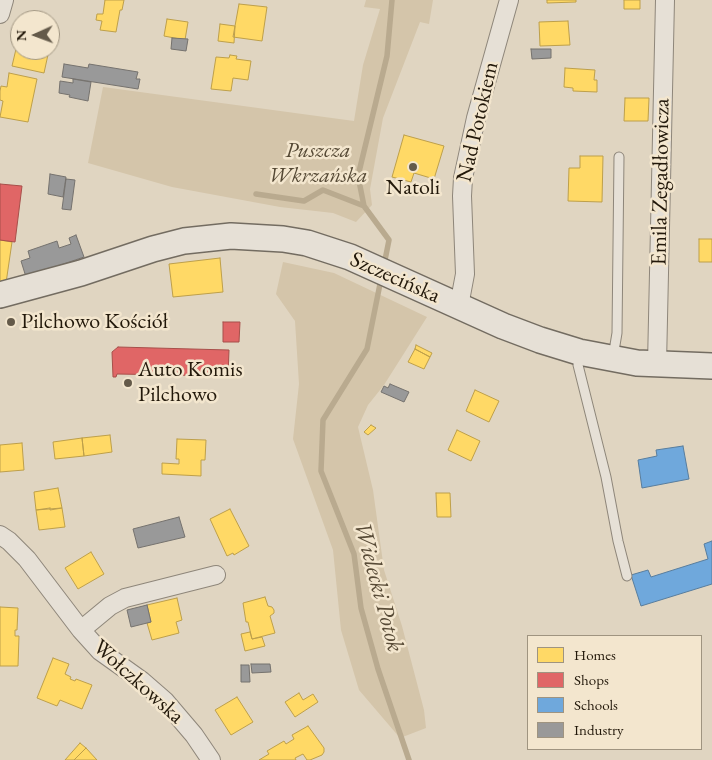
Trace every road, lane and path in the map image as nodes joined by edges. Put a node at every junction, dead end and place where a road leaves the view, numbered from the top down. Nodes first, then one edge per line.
1 (4, 0) edge
2 (509, 0) edge
3 (665, 0) edge
4 (0, 14) edge
5 (620, 157) dead end
6 (81, 273) junction
7 (0, 295) edge
8 (459, 306) junction
9 (0, 309) edge
10 (579, 352) junction
11 (613, 359) junction
12 (657, 364) junction
13 (709, 366) edge
14 (0, 535) edge
15 (216, 575) dead end
16 (627, 576) dead end
17 (81, 630) junction
18 (211, 760) edge

1 - 4 street
2 - 8 street, Nad Potokiem
3 - 12 street, Emila Zegadłowicza
5 - 11 lane
6 - 7 main road, Szczecińska
6 - 8 main road, Szczecińska
6 - 9 main road, Szczecińska
8 - 10 main road, Szczecińska
10 - 11 main road, Szczecińska
10 - 16 lane
11 - 12 main road, Szczecińska
12 - 13 main road, Szczecińska
14 - 17 street, Wołczkowska
15 - 17 street, Wołczkowska
17 - 18 street, Wołczkowska

